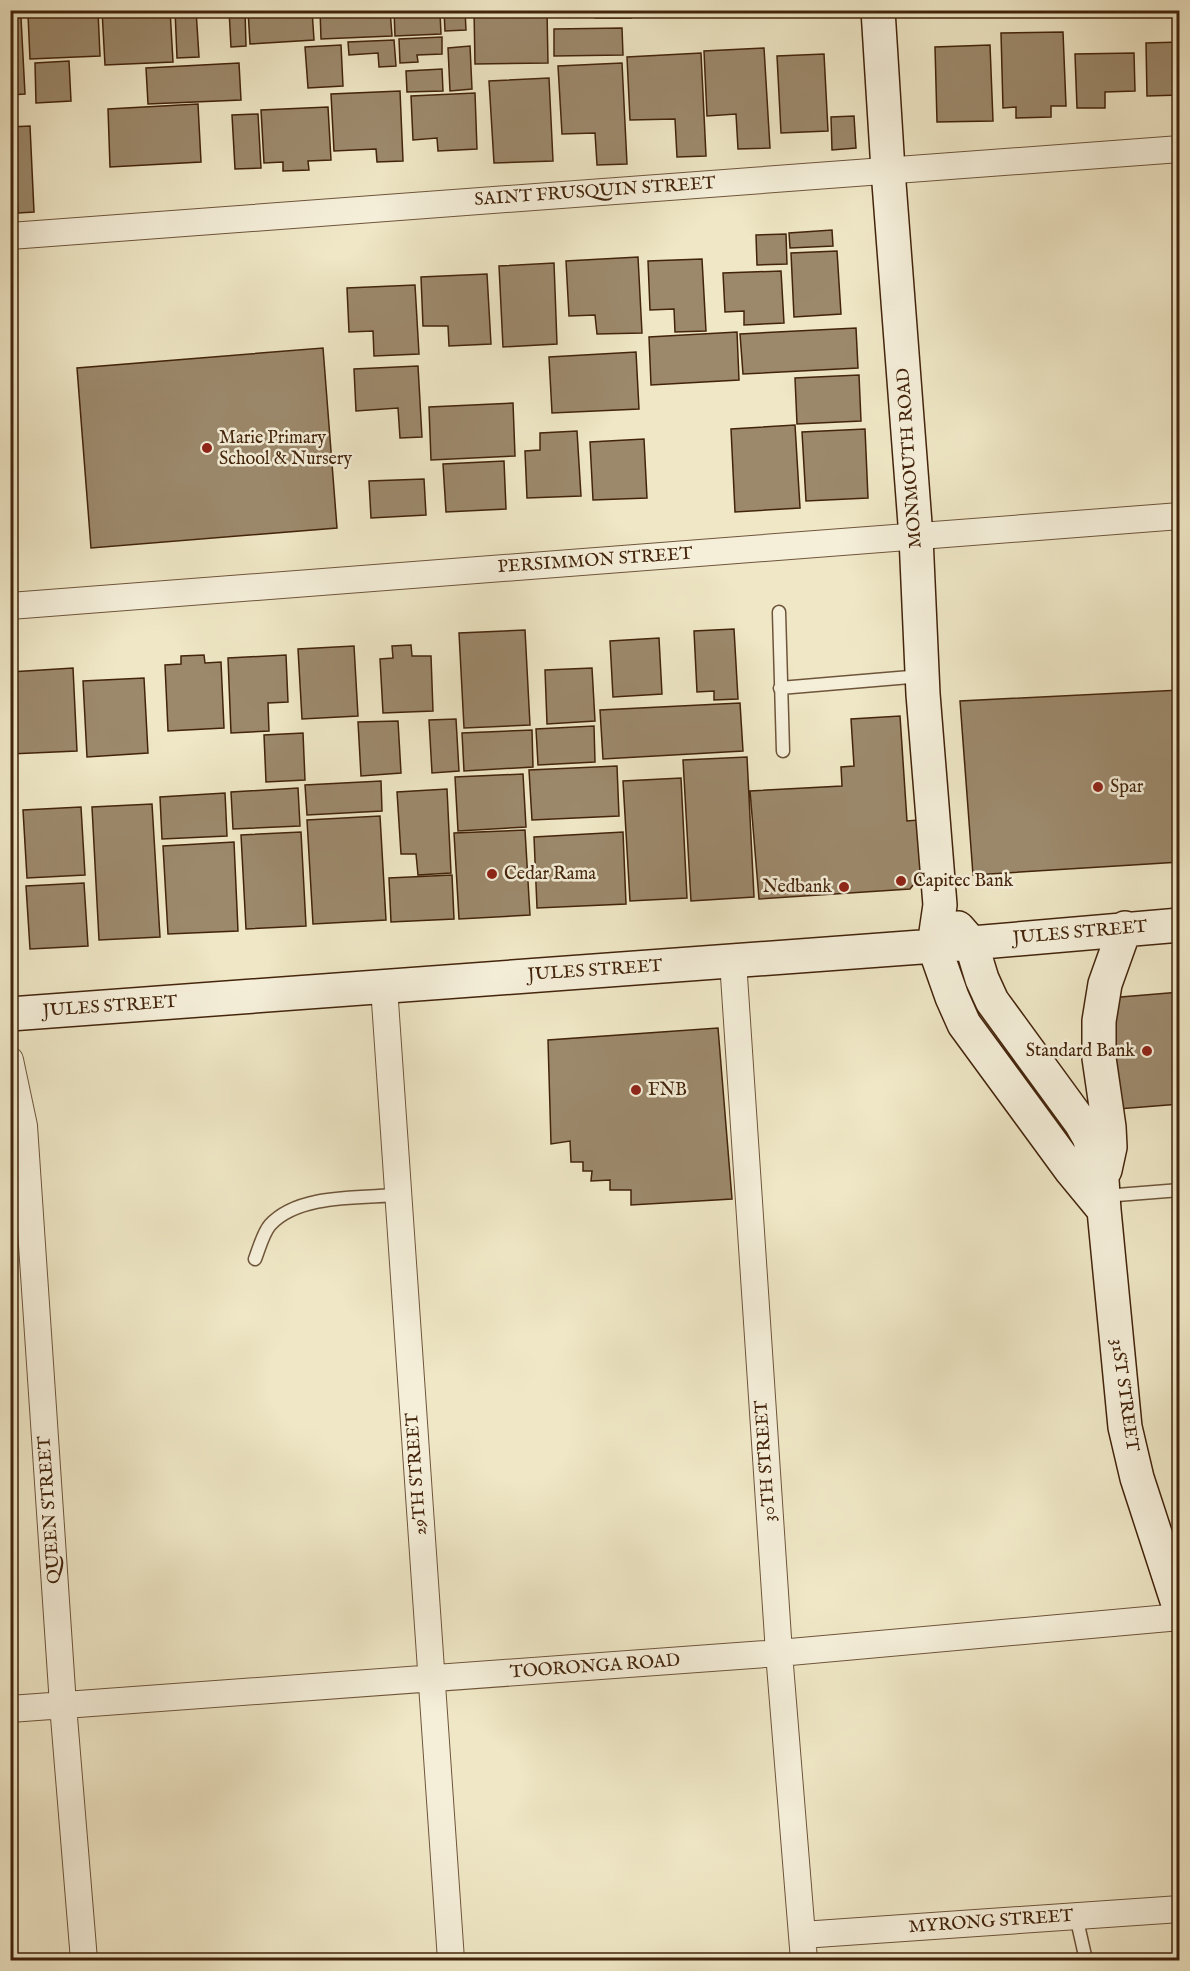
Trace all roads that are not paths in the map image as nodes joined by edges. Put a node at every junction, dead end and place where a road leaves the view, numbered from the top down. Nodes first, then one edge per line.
1 (878, 10) edge
2 (1179, 149) edge
3 (888, 170) junction
4 (10, 236) edge
5 (1179, 516) edge
6 (916, 537) junction
7 (10, 606) edge
8 (778, 612) dead end
9 (923, 676) junction
10 (780, 688) junction
11 (783, 751) dead end
12 (940, 905) junction
13 (1179, 924) edge
14 (1125, 928) junction
15 (971, 943) junction
16 (934, 946) junction
17 (733, 961) junction
18 (384, 987) junction
19 (10, 1014) edge
20 (10, 1060) edge
21 (1179, 1190) edge
22 (398, 1195) junction
23 (1103, 1195) junction
24 (255, 1259) dead end
25 (1179, 1610) edge
26 (1179, 1617) edge
27 (778, 1653) junction
28 (432, 1680) junction
29 (63, 1705) junction
30 (10, 1709) edge
31 (1179, 1909) edge
32 (1076, 1916) junction
33 (802, 1935) junction
34 (84, 1960) edge
35 (451, 1960) edge
36 (804, 1960) edge
37 (1086, 1960) edge

1 - 3 street, MONMOUTH ROAD
2 - 3 street, SAINT FRUSQUIN STREET
3 - 4 street, SAINT FRUSQUIN STREET
3 - 6 street, MONMOUTH ROAD
5 - 6 street, PERSIMMON STREET
6 - 7 street, PERSIMMON STREET
6 - 9 street, MONMOUTH ROAD
8 - 10 lane
9 - 10 lane
9 - 12 street, MONMOUTH ROAD
10 - 11 lane
12 - 15 street
12 - 16 street, MONMOUTH ROAD
13 - 14 street, JULES STREET
14 - 15 street, JULES STREET
14 - 23 street
15 - 16 street, JULES STREET
15 - 23 street, 31ST STREET
16 - 17 street, JULES STREET
16 - 23 street
17 - 18 street, JULES STREET
17 - 27 street, 30TH STREET
18 - 19 street, JULES STREET
18 - 22 street, 29TH STREET
20 - 29 street, QUEEN STREET
21 - 23 lane
22 - 24 lane
22 - 28 street, 29TH STREET
23 - 25 street, 31ST STREET
26 - 27 street, TOORONGA ROAD
27 - 28 street, TOORONGA ROAD
27 - 33 street, 30TH STREET
28 - 29 street, TOORONGA ROAD
28 - 35 street, 29TH STREET
29 - 30 street, TOORONGA ROAD
29 - 34 street, QUEEN STREET
31 - 32 street, MYRONG STREET
32 - 33 street, MYRONG STREET
32 - 37 lane
33 - 36 street, 30TH STREET

